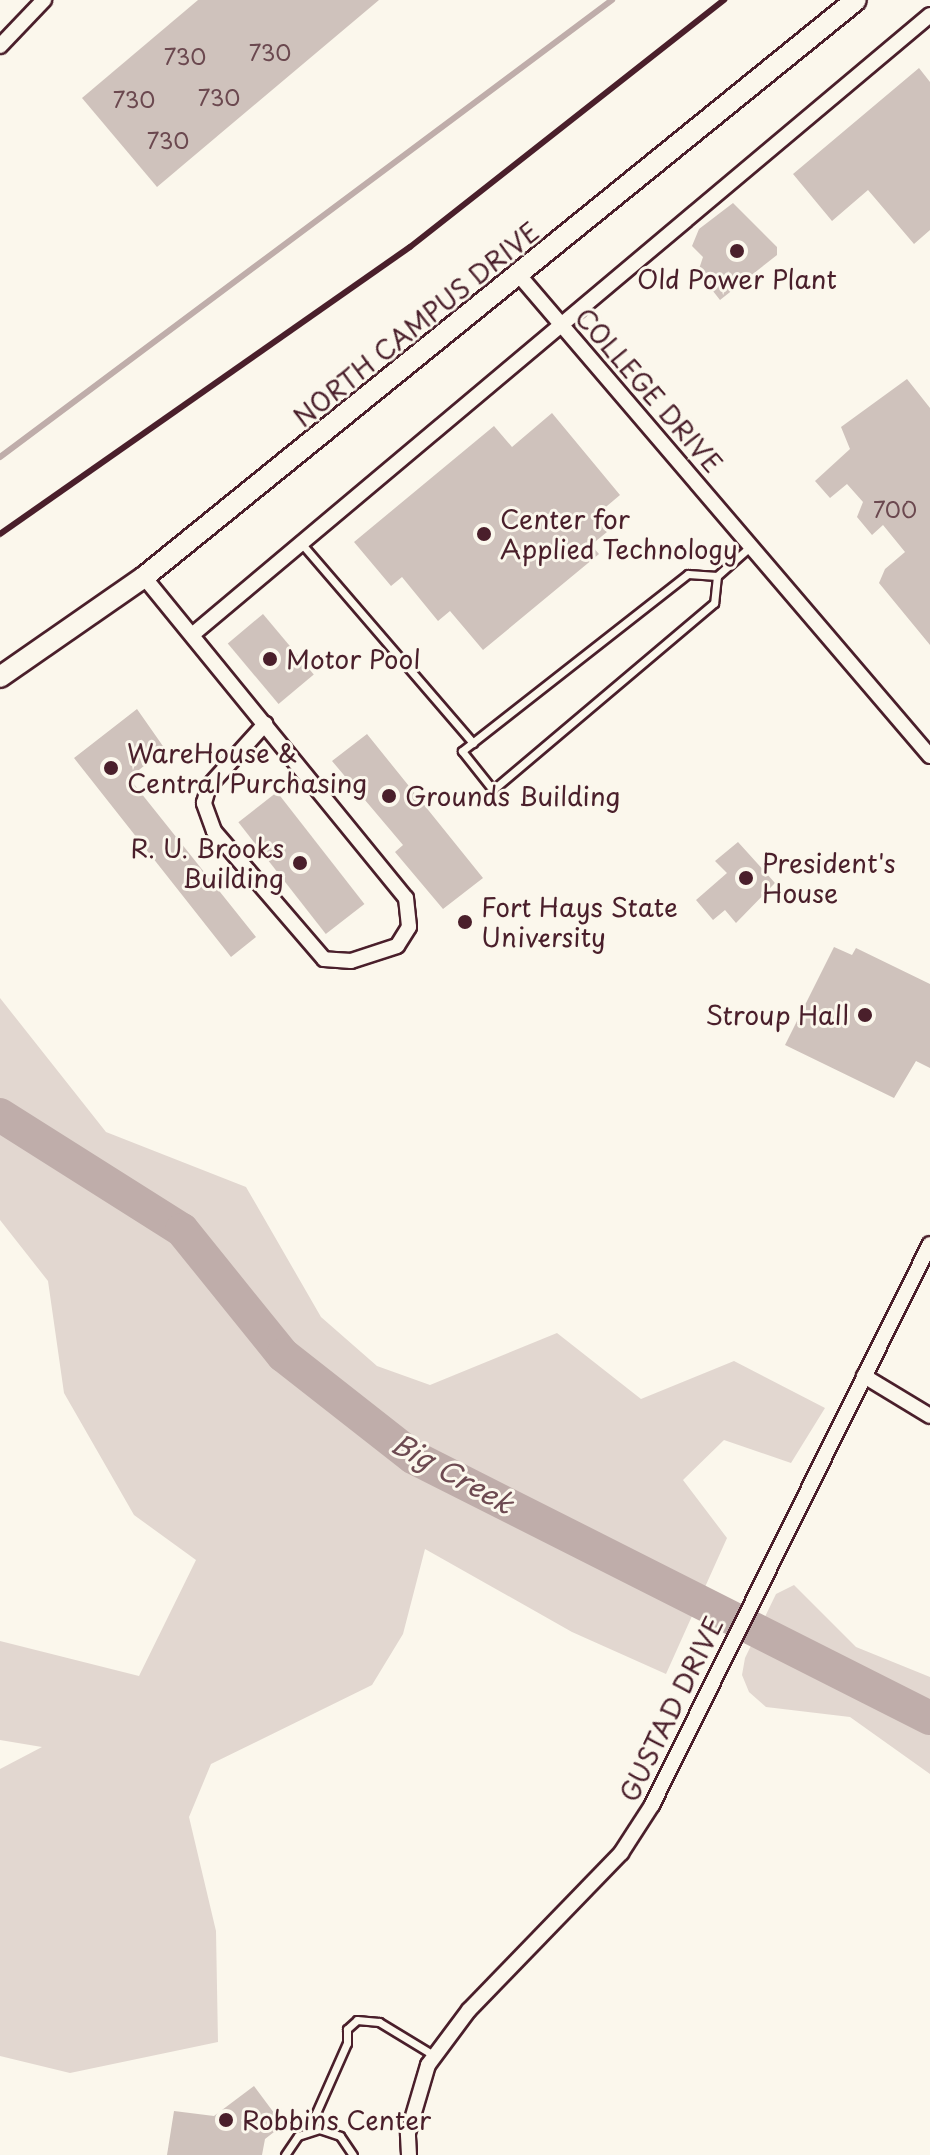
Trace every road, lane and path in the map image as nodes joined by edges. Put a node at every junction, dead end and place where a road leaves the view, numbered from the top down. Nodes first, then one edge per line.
1 (44, 0) edge
2 (856, 0) edge
3 (930, 15) edge
4 (0, 46) edge
5 (518, 274) junction
6 (560, 323) junction
7 (301, 543) junction
8 (751, 546) junction
9 (717, 576) junction
10 (144, 577) junction
11 (192, 635) junction
12 (0, 677) edge
13 (265, 724) junction
14 (473, 743) junction
15 (930, 756) edge
16 (930, 1244) edge
17 (864, 1376) junction
18 (930, 1416) edge
19 (435, 2056) junction
20 (308, 2131) junction
21 (285, 2155) edge
22 (353, 2155) edge
23 (409, 2155) edge

1 - 4 street
2 - 5 main road, NORTH CAMPUS DRIVE
3 - 6 street
5 - 6 street, COLLEGE DRIVE
5 - 10 main road, NORTH CAMPUS DRIVE
6 - 7 street
6 - 8 street, COLLEGE DRIVE
7 - 11 street
7 - 14 lane
8 - 9 lane
8 - 15 street, COLLEGE DRIVE
9 - 14 lane
9 - 14 lane
10 - 11 street
10 - 12 main road, NORTH CAMPUS DRIVE
11 - 13 street
13 - 13 street
16 - 17 street, GUSTAD DRIVE
17 - 18 street
17 - 19 street, GUSTAD DRIVE
19 - 20 lane
19 - 23 street, GUSTAD DRIVE
20 - 21 lane
20 - 22 lane

